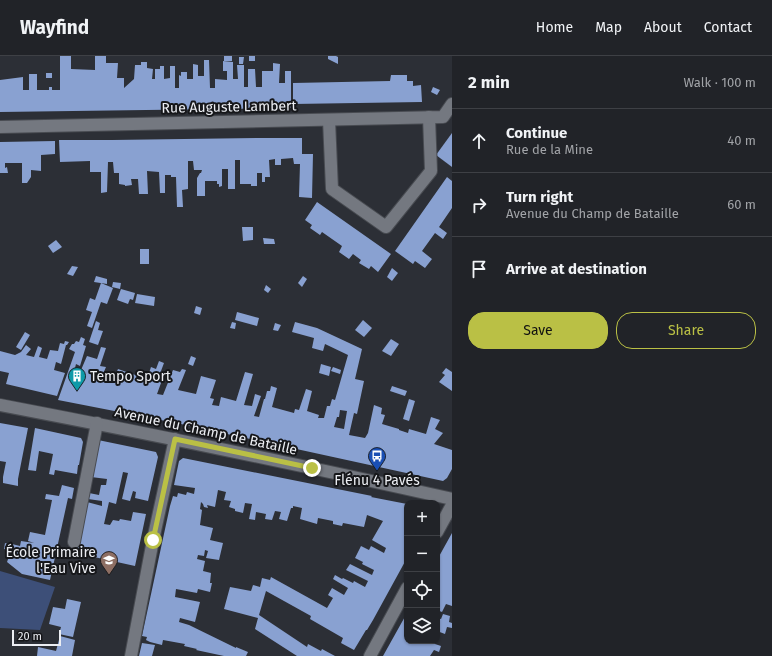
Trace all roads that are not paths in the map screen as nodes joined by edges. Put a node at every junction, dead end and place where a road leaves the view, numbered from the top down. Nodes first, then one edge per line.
1 (452, 104) edge
2 (429, 117) junction
3 (329, 120) junction
4 (0, 127) edge
5 (0, 405) edge
6 (97, 423) junction
7 (175, 439) junction
8 (452, 499) edge
9 (452, 505) edge
10 (440, 527) edge
11 (74, 542) dead end
12 (404, 594) edge
13 (131, 656) edge
14 (370, 656) edge

1 - 2 street, Rue Auguste Lambert
2 - 3 street, Rue Auguste Lambert
2 - 3 street
3 - 4 street, Rue Auguste Lambert
5 - 6 street, Avenue du Champ de Bataille
6 - 7 street, Avenue du Champ de Bataille
6 - 11 street
7 - 8 street, Avenue du Champ de Bataille
7 - 13 street
9 - 10 street
12 - 14 street

